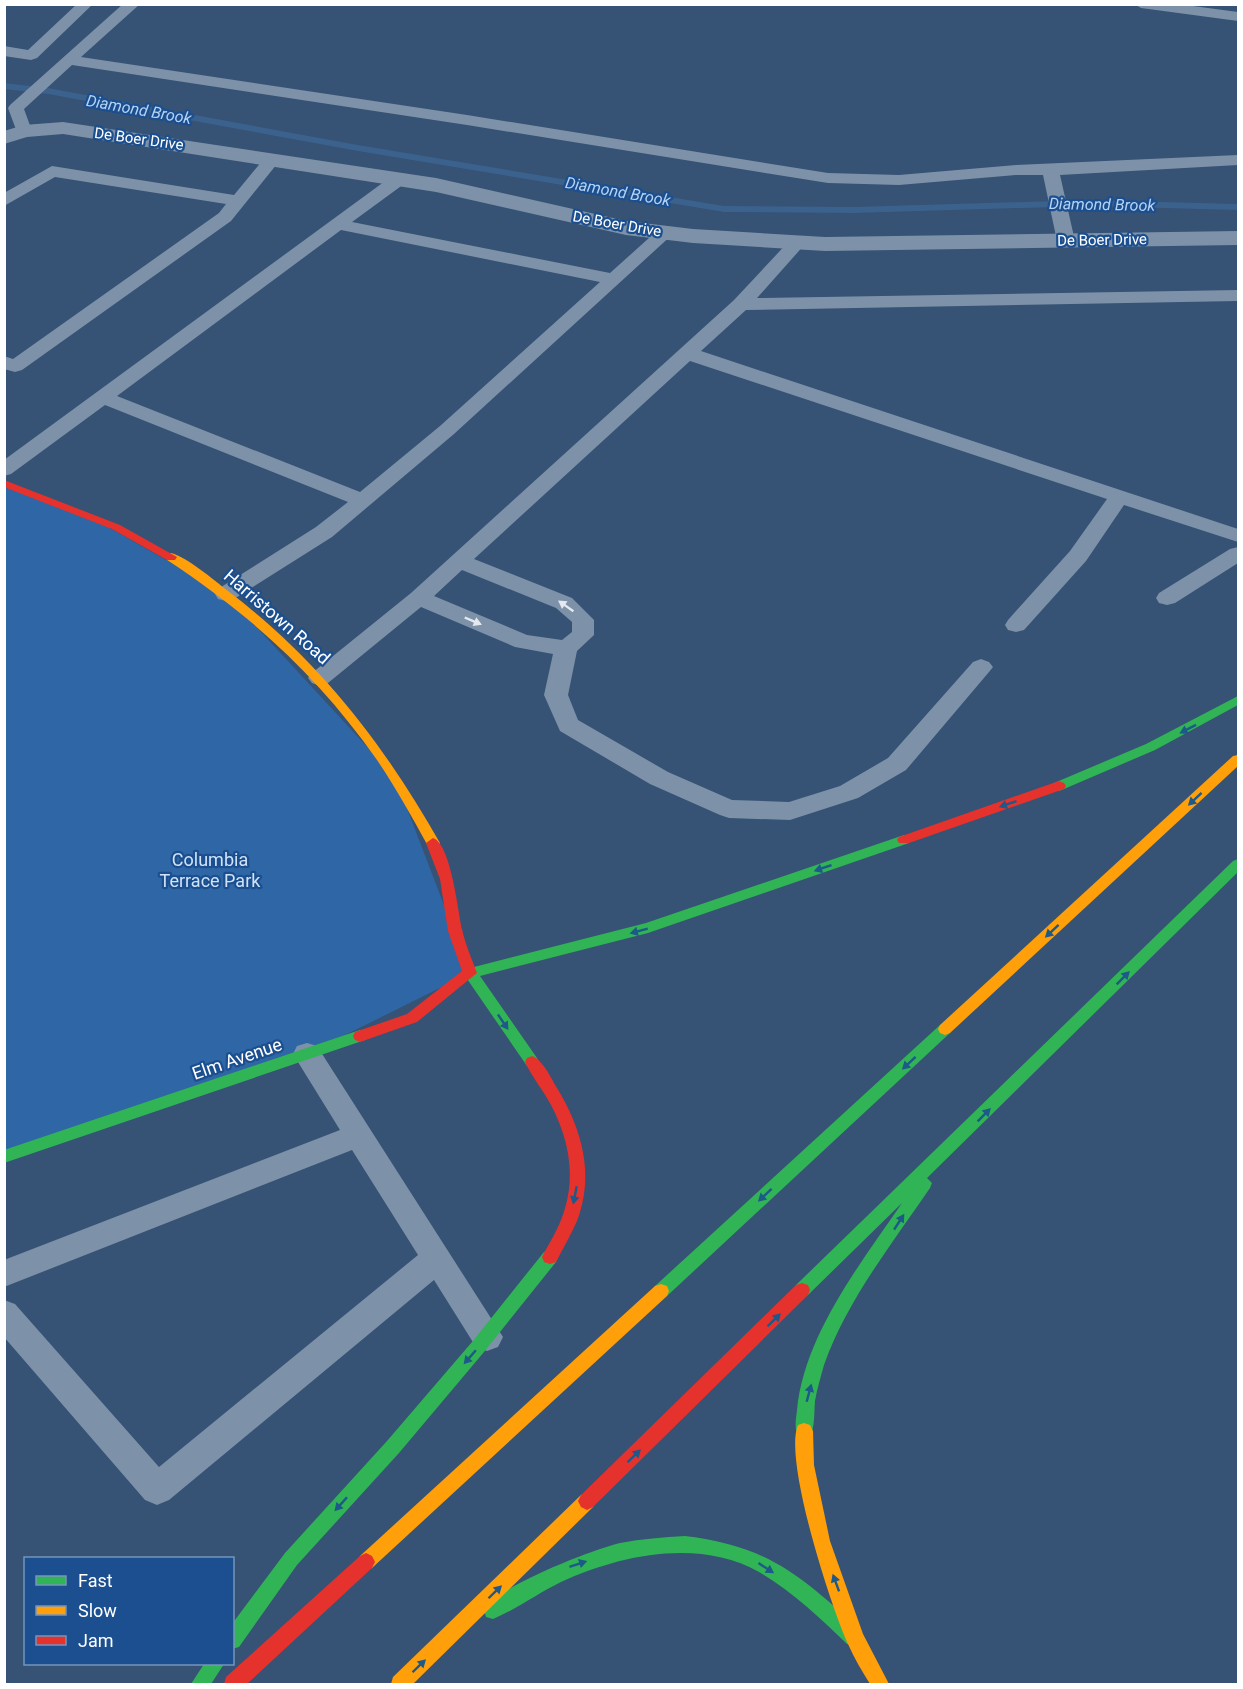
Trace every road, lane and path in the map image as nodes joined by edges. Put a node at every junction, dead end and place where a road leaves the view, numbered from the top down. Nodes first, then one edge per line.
1 (86, 4) edge
2 (132, 4) edge
3 (1141, 4) edge
4 (1239, 16) edge
5 (4, 51) edge
6 (69, 60) junction
7 (14, 135) edge
8 (273, 159) junction
9 (1239, 160) edge
10 (1052, 177) junction
11 (398, 180) junction
12 (4, 201) edge
13 (238, 201) junction
14 (336, 224) junction
15 (665, 233) junction
16 (1065, 234) junction
17 (1239, 238) edge
18 (797, 243) junction
19 (614, 279) junction
20 (1239, 295) edge
21 (741, 304) junction
22 (687, 353) junction
23 (4, 362) edge
24 (102, 397) junction
25 (4, 470) edge
26 (4, 483) edge
27 (1120, 496) junction
28 (362, 500) junction
29 (1239, 536) edge
30 (1239, 554) edge
31 (459, 561) junction
32 (226, 594) junction
33 (419, 598) junction
34 (1167, 598) dead end
35 (1016, 625) dead end
36 (566, 648) junction
37 (981, 667) dead end
38 (320, 678) junction
39 (1239, 700) edge
40 (1239, 759) edge
41 (1239, 864) edge
42 (470, 973) junction
43 (307, 1054) junction
44 (358, 1135) junction
45 (942, 1156) junction
46 (4, 1157) edge
47 (436, 1259) junction
48 (4, 1274) edge
49 (4, 1314) edge
50 (486, 1337) junction
51 (234, 1637) edge
52 (855, 1638) junction
53 (438, 1648) junction
54 (214, 1665) edge
55 (200, 1684) edge
56 (233, 1684) edge
57 (400, 1684) edge
58 (880, 1684) edge

1 - 5 lane
2 - 6 lane
3 - 4 lane
6 - 7 lane
6 - 10 lane
7 - 8 street, De Boer Drive
8 - 11 street, De Boer Drive
8 - 13 lane
9 - 10 lane
10 - 16 lane
11 - 14 lane
11 - 15 street, De Boer Drive
12 - 13 lane
13 - 23 lane
14 - 19 lane
14 - 24 lane
15 - 18 street, De Boer Drive
15 - 19 lane
16 - 17 street, De Boer Drive
16 - 18 street, De Boer Drive
18 - 21 lane
19 - 28 lane
20 - 21 lane
21 - 22 lane
22 - 27 lane
22 - 31 lane
24 - 25 lane
24 - 28 lane
26 - 32 main road, Harristown Road
27 - 29 lane
27 - 35 lane
28 - 32 lane
30 - 34 lane
31 - 33 lane
36 -> 31 lane
32 - 38 main road, Harristown Road
33 -> 36 lane
33 - 38 lane
36 - 37 lane
38 - 42 main road, Harristown Road
39 -> 42 main road
40 -> 56 main road
45 -> 41 main road
42 - 43 main road, Elm Avenue
42 -> 50 main road, Harristown Road
43 - 44 lane
43 - 46 main road, Elm Avenue
44 - 47 lane
44 - 48 lane
52 -> 45 main road
53 -> 45 main road
47 - 49 lane
47 - 50 lane
50 -> 51 main road, Harristown Road
53 -> 52 main road
52 - 58 main road
57 -> 53 main road
54 - 55 main road

